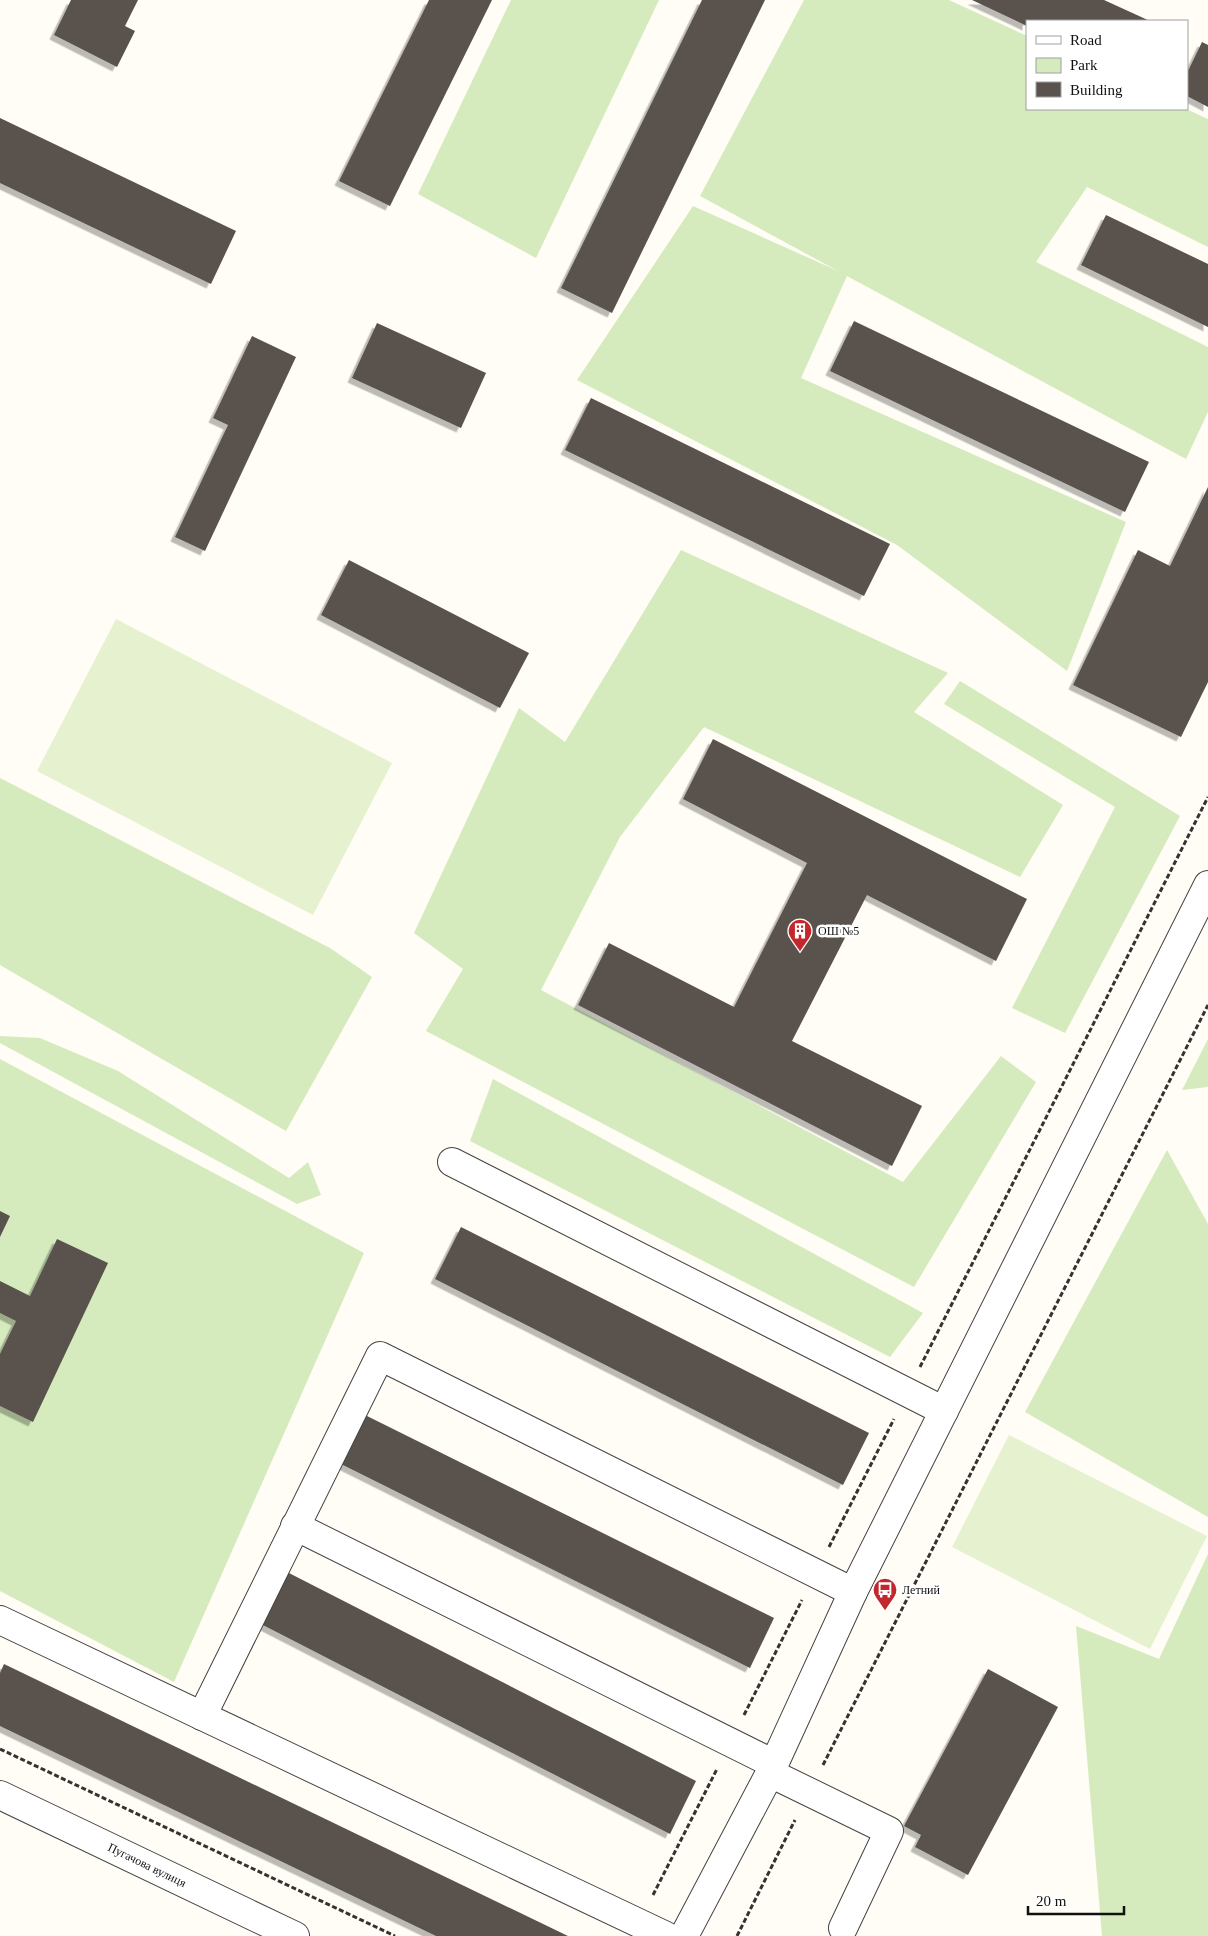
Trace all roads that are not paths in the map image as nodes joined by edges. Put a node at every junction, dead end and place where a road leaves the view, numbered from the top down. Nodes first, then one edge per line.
1 (1208, 885) edge
2 (452, 1162) dead end
3 (944, 1411) junction
4 (295, 1526) junction
5 (853, 1592) junction
6 (0, 1620) edge
7 (202, 1716) junction
8 (772, 1768) junction
9 (0, 1795) edge
10 (843, 1928) dead end
11 (295, 1936) edge
12 (666, 1936) edge
13 (684, 1936) edge

1 - 3 street
2 - 3 street
3 - 5 street
4 - 5 street
4 - 7 street
4 - 8 street
5 - 8 street
6 - 7 street
7 - 12 street
8 - 10 street
8 - 13 street
9 - 11 street, Пугачова вулиця

